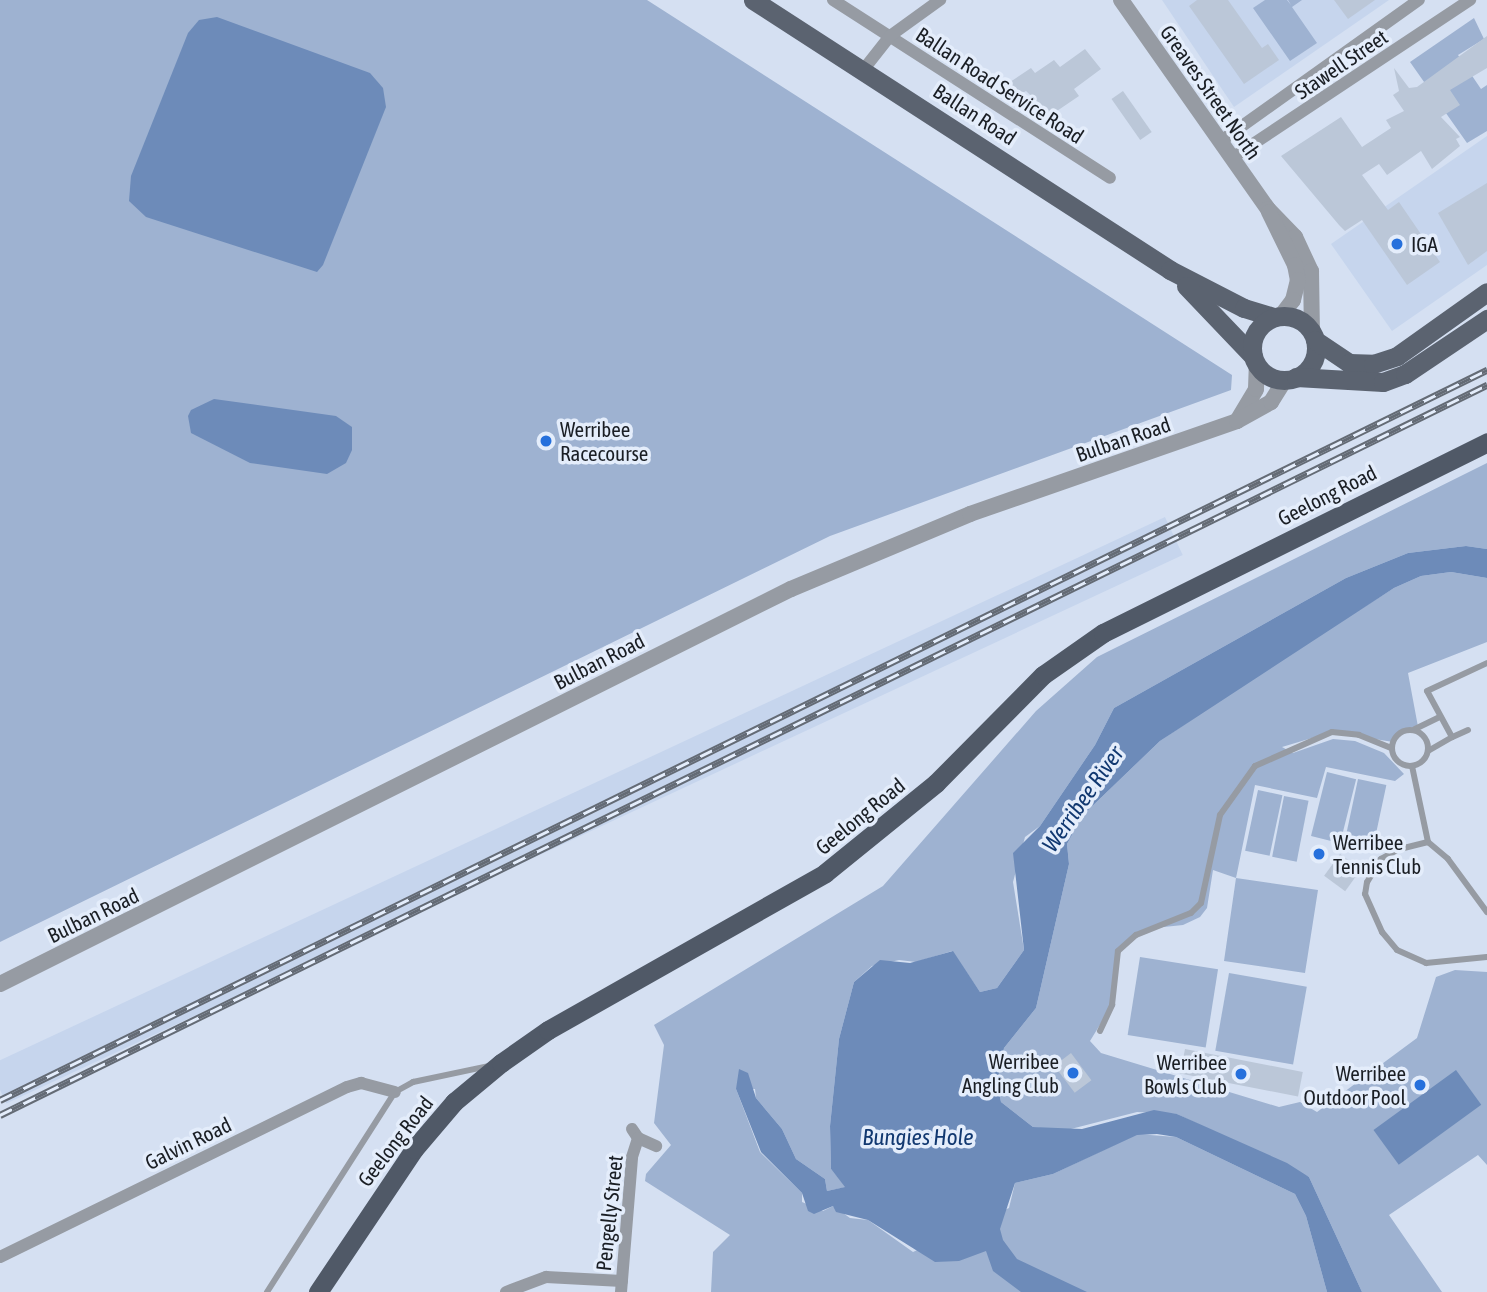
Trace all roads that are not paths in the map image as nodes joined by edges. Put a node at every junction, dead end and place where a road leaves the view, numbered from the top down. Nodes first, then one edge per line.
1 (753, 0) edge
2 (834, 0) edge
3 (940, 0) edge
4 (1121, 0) edge
5 (1419, 0) edge
6 (1470, 0) edge
7 (890, 36) junction
8 (864, 69) junction
9 (1221, 141) junction
10 (1232, 158) junction
11 (1110, 178) dead end
12 (1268, 209) junction
13 (1170, 270) junction
14 (1487, 292) edge
15 (1467, 306) junction
16 (1487, 308) edge
17 (1277, 317) junction
18 (1487, 319) edge
19 (1313, 337) junction
20 (1255, 361) junction
21 (1291, 378) junction
22 (1237, 421) junction
23 (1487, 442) edge
24 (1487, 663) edge
25 (1440, 717) junction
26 (1413, 730) junction
27 (1468, 730) dead end
28 (1452, 737) junction
29 (1392, 748) junction
30 (1428, 751) junction
31 (1412, 766) junction
32 (1428, 842) junction
33 (1487, 912) edge
34 (1487, 957) edge
35 (0, 984) edge
36 (1100, 1031) dead end
37 (501, 1063) junction
38 (395, 1092) junction
39 (656, 1146) dead end
40 (0, 1257) edge
41 (622, 1287) edge
42 (267, 1292) edge
43 (318, 1292) edge
44 (506, 1292) edge

1 - 8 main road, Ballan Road
2 - 7 street, Ballan Road Service Road
3 - 7 street
4 - 9 street, Greaves Street North
5 - 9 street, Stawell Street
6 - 10 street, Stawell Street
7 - 8 street
7 - 11 street, Ballan Road Service Road
8 - 13 main road, Ballan Road
9 - 10 street, Greaves Street North
10 - 12 street, Greaves Street North
12 - 17 street, Greaves Street North
12 - 19 street, Greaves Street North
13 - 17 main road, Ballan Road
13 - 20 main road, Ballan Road
14 - 15 main road
15 - 16 main road
15 - 19 main road
17 - 19 main road
17 - 20 main road
18 - 21 main road
19 - 21 main road
20 - 21 main road
20 - 22 street
21 - 22 street, Bulban Road
22 - 35 street, Bulban Road
23 - 37 highway, Geelong Road
24 - 25 lane
25 - 26 lane
25 - 28 lane
26 - 29 lane
26 - 30 lane
27 - 28 lane
28 - 30 lane
29 - 31 lane
29 - 36 lane
30 - 31 lane
31 - 32 lane
32 - 33 lane
32 - 34 lane
37 - 38 lane
37 - 43 highway, Geelong Road
38 - 40 street, Galvin Road
38 - 42 lane
39 - 41 street, Pengelly Street
41 - 44 street

